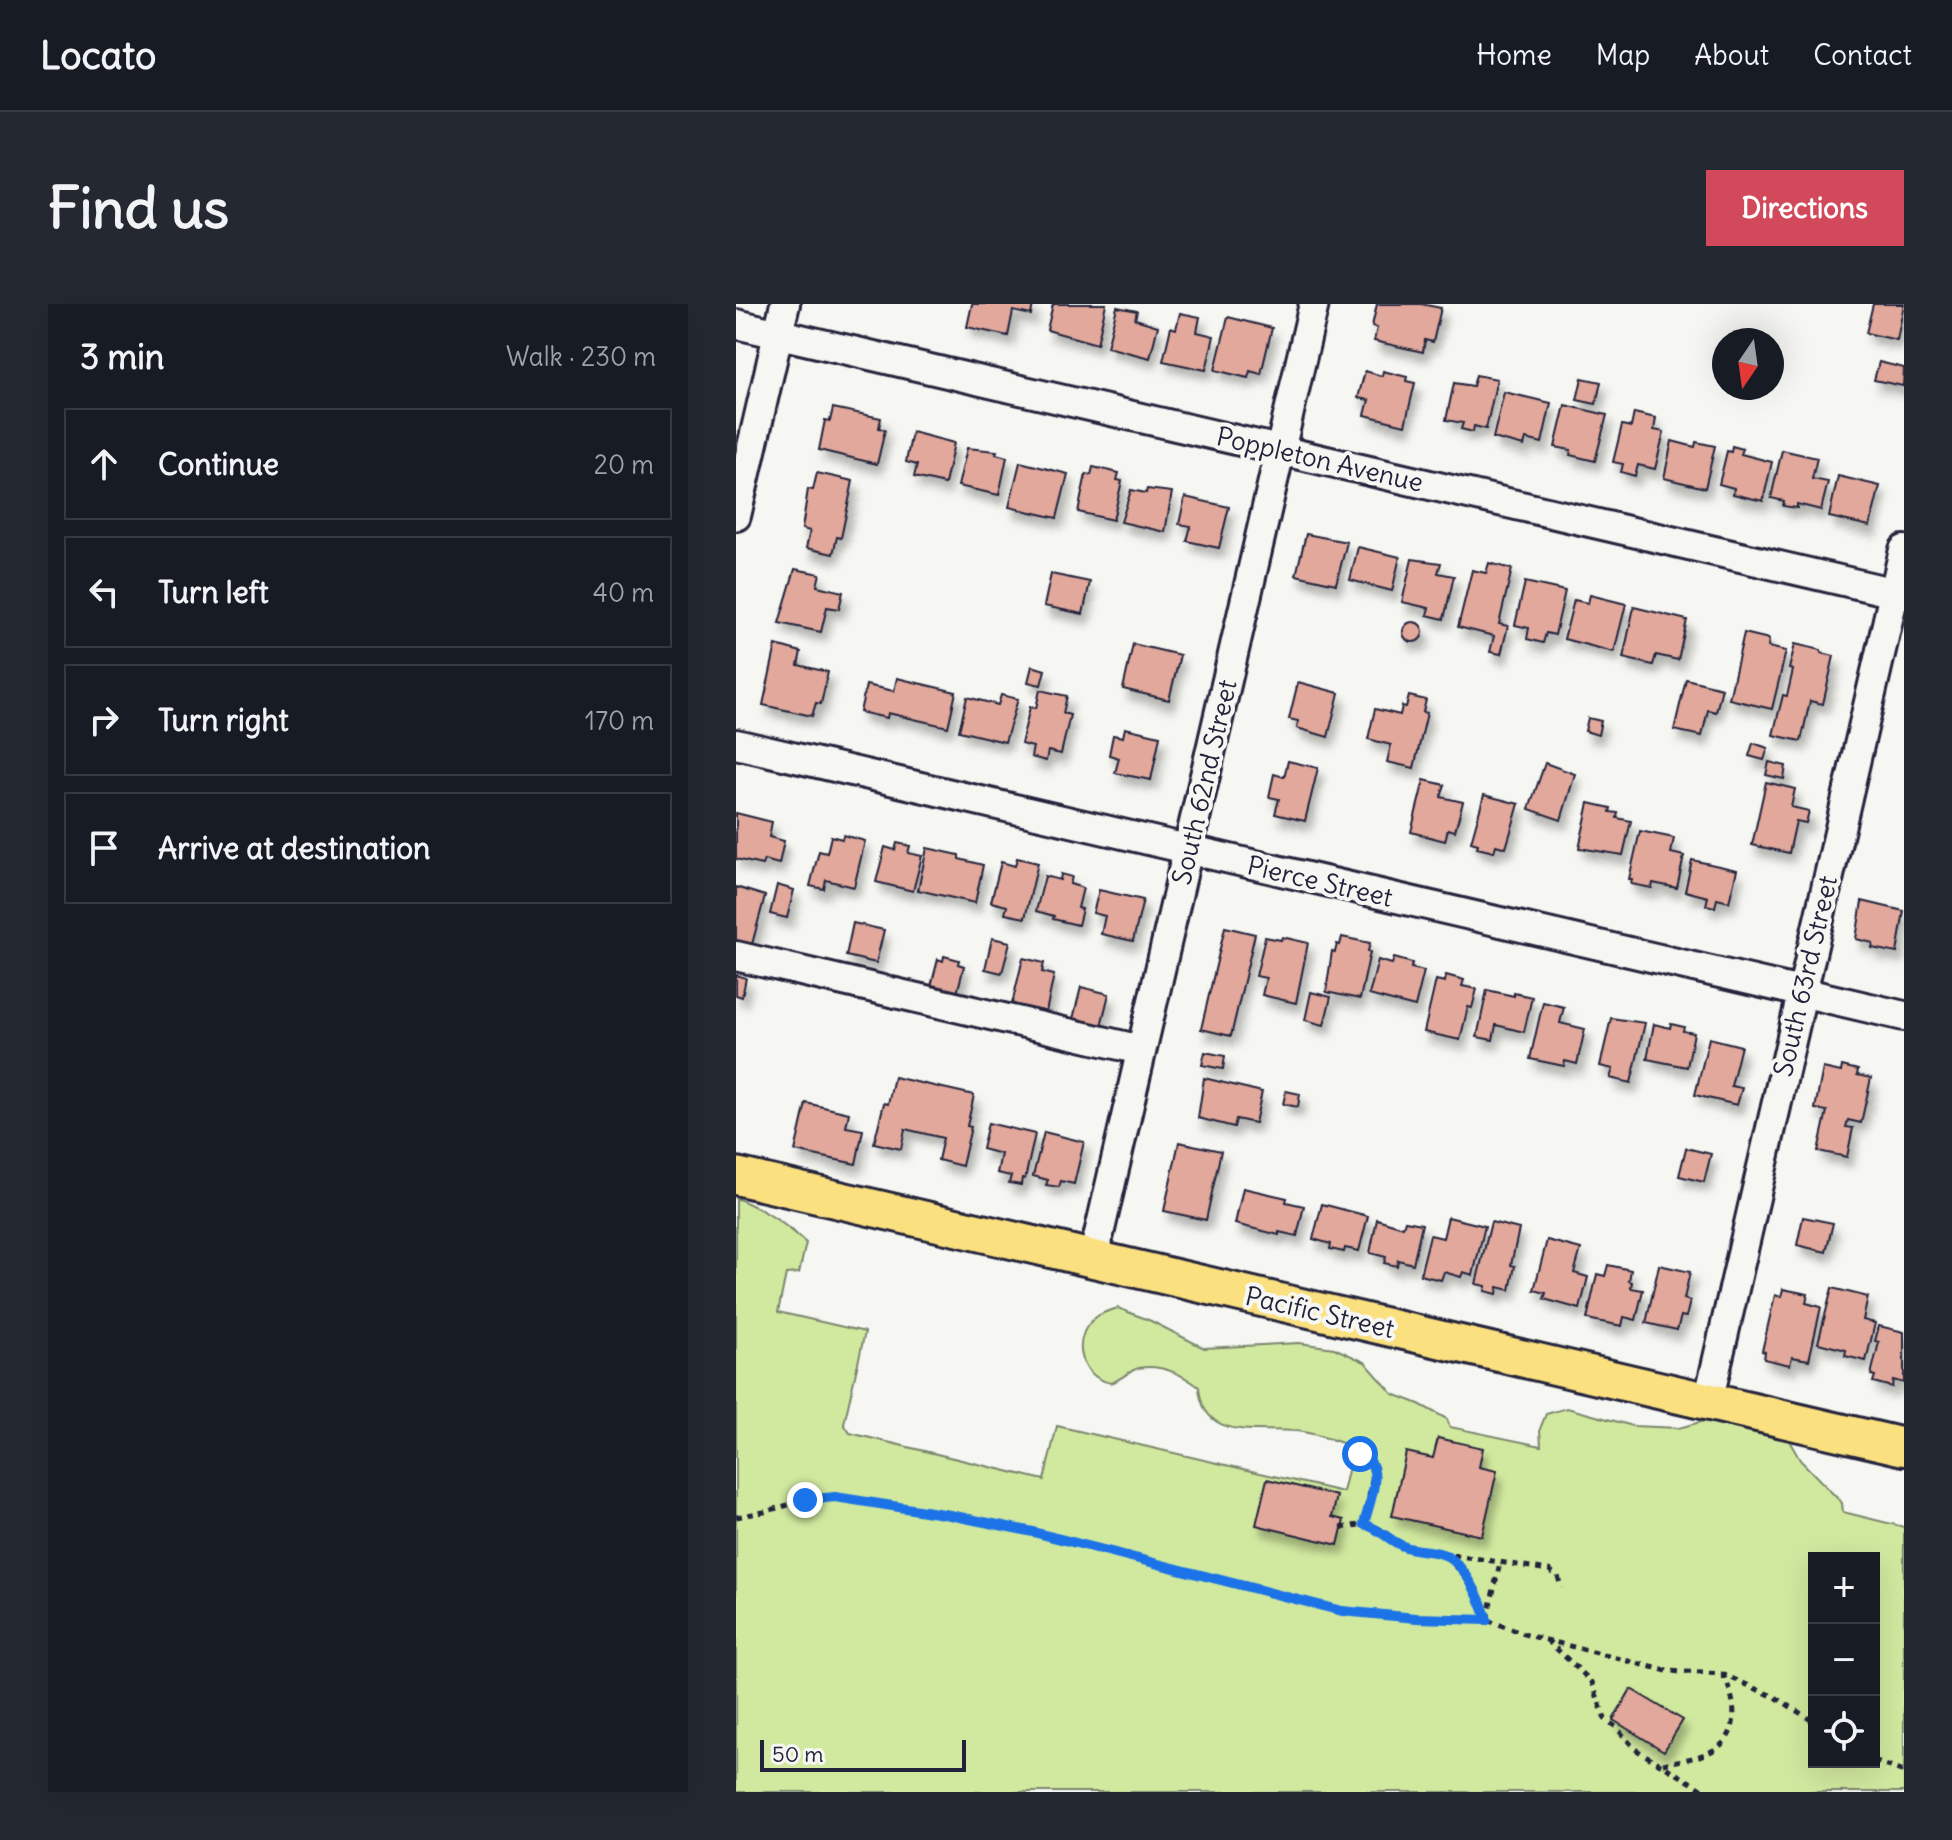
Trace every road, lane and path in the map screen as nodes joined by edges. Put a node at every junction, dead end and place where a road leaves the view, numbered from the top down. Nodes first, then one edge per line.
1 (785, 304) edge
2 (1314, 304) edge
3 (736, 324) edge
4 (778, 334) junction
5 (1281, 450) junction
6 (736, 516) edge
7 (1904, 550) edge
8 (1899, 594) edge
9 (736, 744) edge
10 (1188, 850) junction
11 (736, 956) edge
12 (1801, 992) junction
13 (1904, 1016) edge
14 (1141, 1050) junction
15 (736, 1176) edge
16 (1093, 1260) junction
17 (1708, 1402) junction
18 (1904, 1447) edge
19 (1346, 1449) dead end
20 (736, 1517) edge
21 (1364, 1524) junction
22 (1341, 1528) dead end
23 (1446, 1555) junction
24 (1500, 1563) junction
25 (1561, 1588) dead end
26 (1487, 1620) junction
27 (1547, 1639) junction
28 (1722, 1674) junction
29 (1808, 1718) edge
30 (1880, 1763) edge
31 (1661, 1765) junction
32 (1904, 1772) edge
33 (1707, 1792) edge

1 - 4 street
2 - 5 street, South 62nd Street
3 - 4 street, Poppleton Avenue
4 - 5 street, Poppleton Avenue
4 - 6 street
5 - 8 street, Poppleton Avenue
5 - 10 street, South 62nd Street
7 - 8 street, South 63rd Street
8 - 12 street, South 63rd Street
9 - 10 street, Pierce Street
10 - 12 street, Pierce Street
10 - 14 street, South 62nd Street
11 - 14 street
12 - 13 street, Pierce Street
12 - 17 street, South 63rd Street
14 - 16 street, South 62nd Street
15 - 16 main road, Pacific Street
16 - 17 main road, Pacific Street
17 - 18 main road, Pacific Street
19 - 21 path
20 - 26 path
21 - 22 path
21 - 23 path
23 - 24 path
23 - 26 path
24 - 25 path
24 - 26 path
26 - 27 path
27 - 28 path
27 - 31 path
28 - 29 path
28 - 31 path
30 - 32 path
31 - 33 path

